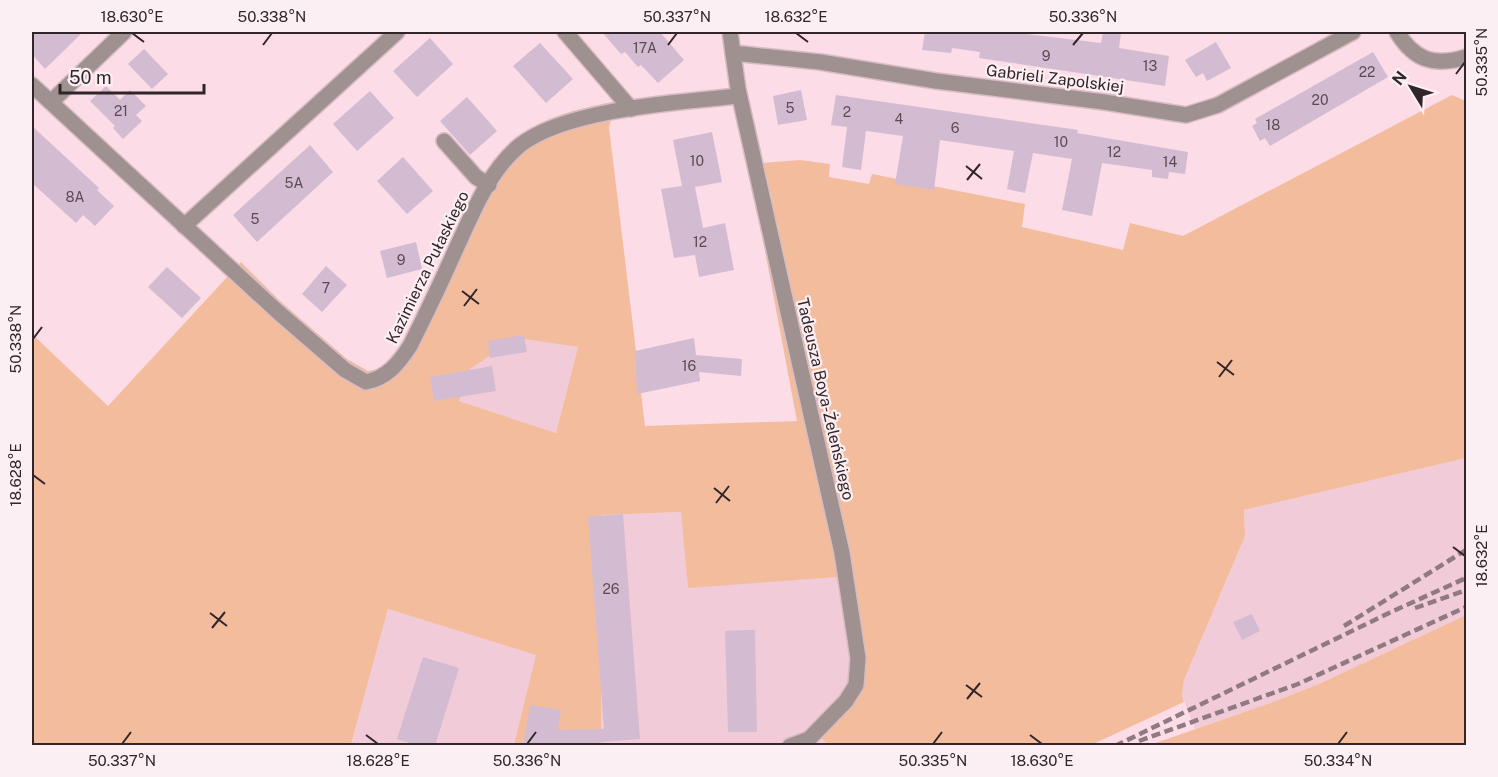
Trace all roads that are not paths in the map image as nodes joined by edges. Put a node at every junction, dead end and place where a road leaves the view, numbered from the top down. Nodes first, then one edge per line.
1 (124, 32) edge
2 (397, 32) edge
3 (565, 32) edge
4 (730, 32) edge
5 (1353, 32) edge
6 (1397, 32) edge
7 (733, 53) junction
8 (1467, 57) edge
9 (32, 86) edge
10 (739, 96) junction
11 (51, 102) junction
12 (631, 109) junction
13 (444, 141) dead end
14 (489, 185) junction
15 (184, 226) junction
16 (790, 746) edge

1 - 11 street
2 - 15 street
3 - 12 street
4 - 7 street, Tadeusza Boya-Żeleńskiego
5 - 7 street, Gabrieli Zapolskiej
6 - 8 street
7 - 10 street, Tadeusza Boya-Żeleńskiego
9 - 11 street, Kazimierza Pułaskiego
10 - 12 street, Kazimierza Pułaskiego
10 - 16 street, Tadeusza Boya-Żeleńskiego
11 - 15 street, Kazimierza Pułaskiego
12 - 14 street, Kazimierza Pułaskiego
13 - 14 street
14 - 15 street, Kazimierza Pułaskiego

